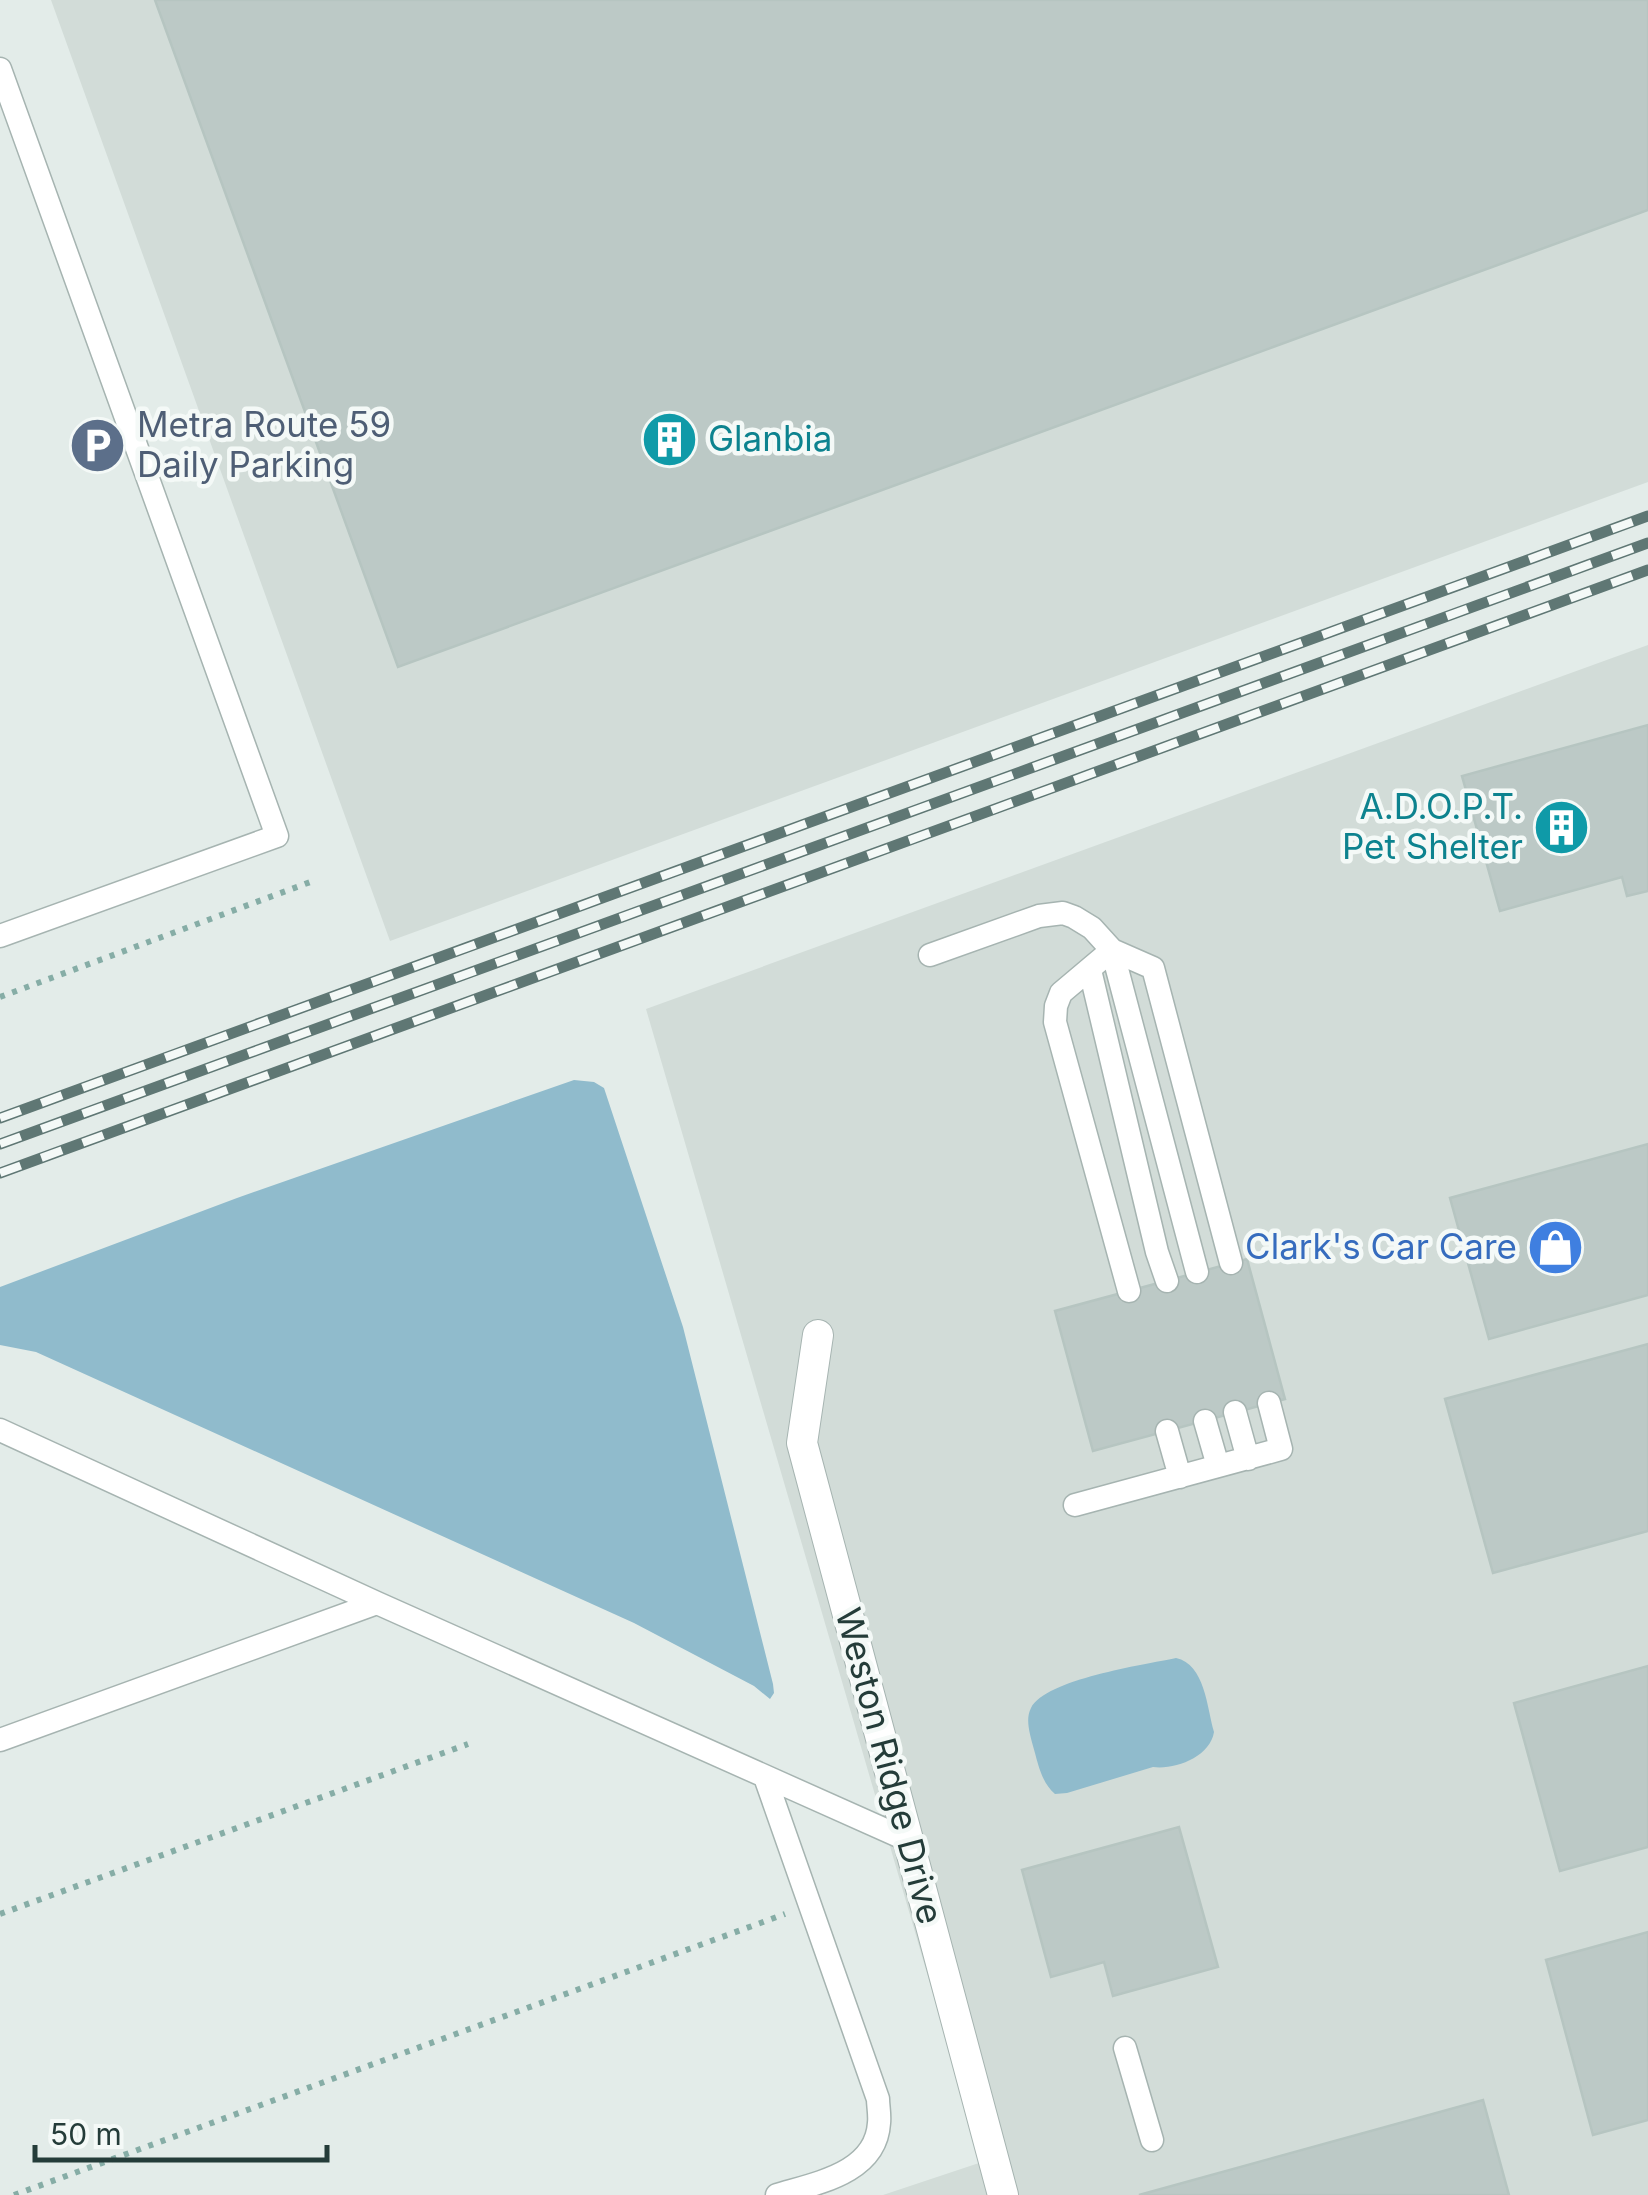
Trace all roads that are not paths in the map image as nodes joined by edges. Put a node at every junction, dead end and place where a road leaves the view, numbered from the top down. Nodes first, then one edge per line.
1 (0, 69) edge
2 (0, 936) edge
3 (1112, 950) junction
4 (930, 956) dead end
5 (1090, 970) junction
6 (1230, 1263) dead end
7 (1197, 1272) dead end
8 (1167, 1281) dead end
9 (1129, 1291) dead end
10 (818, 1335) dead end
11 (1268, 1404) dead end
12 (1235, 1412) dead end
13 (1205, 1420) dead end
14 (0, 1430) edge
15 (1167, 1431) dead end
16 (1248, 1459) junction
17 (1218, 1466) junction
18 (1180, 1477) junction
19 (1075, 1505) dead end
20 (377, 1603) junction
21 (0, 1740) edge
22 (765, 1777) junction
23 (910, 1842) junction
24 (1125, 2048) dead end
25 (1152, 2140) dead end
26 (778, 2195) edge
27 (1004, 2195) edge

1 - 2 lane
3 - 4 lane
3 - 5 lane
3 - 6 lane
3 - 7 lane
5 - 8 lane
5 - 9 lane
10 - 23 street, Weston Ridge Drive
11 - 16 lane
12 - 16 lane
13 - 17 lane
14 - 20 lane
15 - 18 lane
16 - 17 lane
17 - 18 lane
18 - 19 lane
20 - 21 lane
20 - 22 lane
22 - 23 lane
22 - 26 lane
23 - 27 street, Weston Ridge Drive
24 - 25 lane

